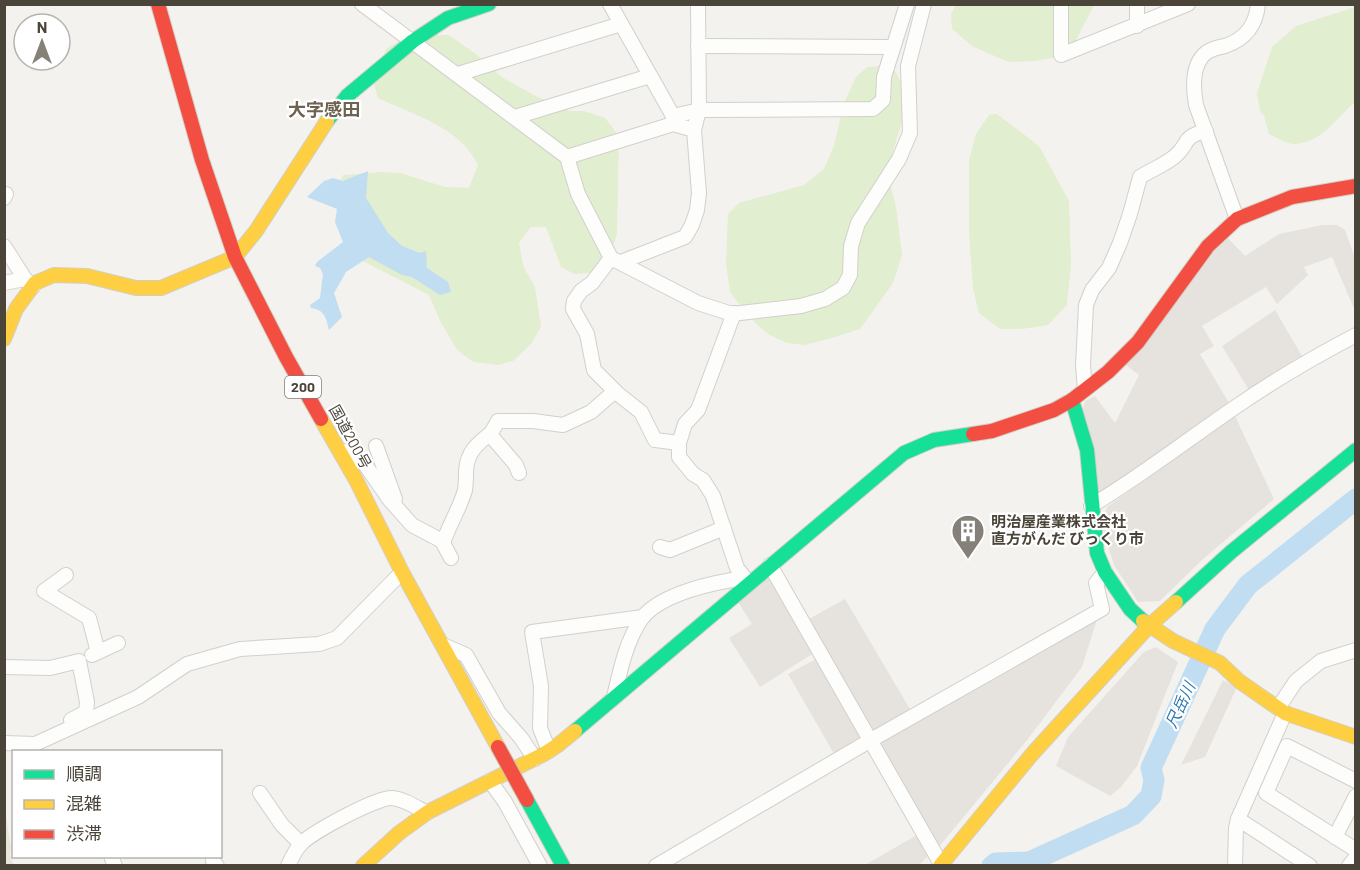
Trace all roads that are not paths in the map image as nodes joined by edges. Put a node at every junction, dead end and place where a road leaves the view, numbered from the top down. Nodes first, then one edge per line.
1 (158, 4) edge
2 (362, 4) edge
3 (489, 4) edge
4 (610, 4) edge
5 (698, 4) edge
6 (907, 4) edge
7 (924, 4) edge
8 (1061, 4) edge
9 (1137, 4) edge
10 (1188, 4) edge
11 (1258, 4) edge
12 (621, 24) junction
13 (1137, 26) junction
14 (413, 41) junction
15 (698, 46) junction
16 (893, 46) junction
17 (458, 74) junction
18 (650, 75) junction
19 (699, 110) junction
20 (515, 117) junction
21 (673, 120) junction
22 (694, 130) junction
23 (1206, 131) junction
24 (567, 157) junction
25 (1356, 186) edge
26 (1237, 219) junction
27 (4, 246) edge
28 (235, 257) junction
29 (616, 260) junction
30 (29, 283) junction
31 (4, 284) edge
32 (734, 313) junction
33 (1356, 335) edge
34 (4, 339) edge
35 (1085, 390) junction
36 (615, 391) junction
37 (1072, 400) junction
38 (491, 433) junction
39 (679, 443) junction
40 (376, 446) dead end
41 (338, 448) junction
42 (1356, 450) edge
43 (519, 473) dead end
44 (1091, 506) junction
45 (399, 510) junction
46 (724, 528) junction
47 (444, 542) junction
48 (660, 547) dead end
49 (451, 558) dead end
50 (770, 565) junction
51 (402, 572) junction
52 (1106, 573) junction
53 (66, 575) dead end
54 (747, 580) junction
55 (643, 617) junction
56 (1149, 626) junction
57 (118, 643) dead end
58 (442, 644) junction
59 (1356, 650) edge
60 (99, 652) junction
61 (80, 661) junction
62 (4, 667) edge
63 (614, 698) junction
64 (1282, 710) junction
65 (1356, 737) edge
66 (871, 740) junction
67 (4, 743) edge
68 (37, 748) edge
69 (549, 751) junction
70 (535, 759) junction
71 (490, 781) junction
72 (1356, 781) edge
73 (260, 794) dead end
74 (1356, 796) edge
75 (427, 813) junction
76 (1238, 819) junction
77 (1335, 837) junction
78 (301, 844) junction
79 (1356, 850) edge
80 (1356, 857) edge
81 (940, 865) edge
82 (288, 866) edge
83 (363, 866) edge
84 (540, 866) edge
85 (563, 866) edge
86 (656, 866) edge
87 (1235, 866) edge
88 (1310, 866) edge
89 (1349, 866) edge

1 - 28 main road, 国道200号 / 200
2 - 14 street
3 - 14 main road
4 - 12 street
5 - 15 street
6 - 16 street
7 - 32 street
8 - 13 street
9 - 13 street
10 - 13 street
11 - 23 street
12 - 17 street
12 - 18 street
14 - 17 street
14 - 28 main road
15 - 16 street
15 - 19 street
16 - 19 street
17 - 20 street
18 - 20 street
18 - 21 street
19 - 21 street
19 - 22 street
20 - 24 street
21 - 22 street
21 - 24 street
22 - 29 street
23 - 26 street
23 - 35 street
24 - 29 street
25 - 26 main road
26 - 35 main road
27 - 30 street
28 - 30 main road
28 - 41 main road, 国道200号 / 200
29 - 32 street
29 - 36 street
30 - 31 street
30 - 34 main road
32 - 39 street
33 - 44 street
35 - 37 main road
36 - 38 street
36 - 39 street
37 - 44 main road
37 - 50 main road
38 - 43 street
38 - 47 street
39 - 46 street
40 - 45 street
41 - 45 street
41 - 51 main road, 国道200号 / 200
42 - 56 main road
44 - 52 main road
45 - 47 street
46 - 48 street
46 - 54 street
47 - 49 street
50 - 54 main road
50 - 66 street
51 - 58 main road, 国道200号 / 200
51 - 68 street
52 - 56 main road
52 - 66 street
53 - 60 street
54 - 55 street
54 - 63 main road
55 - 63 street
55 - 69 street
56 - 64 main road
56 - 81 main road
57 - 60 street
58 - 70 street
58 - 85 main road, 国道200号 / 200, bridge
59 - 64 street
60 - 61 street
61 - 62 street
61 - 68 street
63 - 69 main road
64 - 65 main road
64 - 76 street
66 - 81 street
66 - 86 street
67 - 68 street
69 - 70 main road
70 - 71 main road
71 - 75 main road
71 - 84 street
72 - 77 street
73 - 78 street
74 - 77 street
75 - 78 street
75 - 83 main road
76 - 87 street
76 - 88 street
77 - 79 street
78 - 82 street
80 - 89 street

